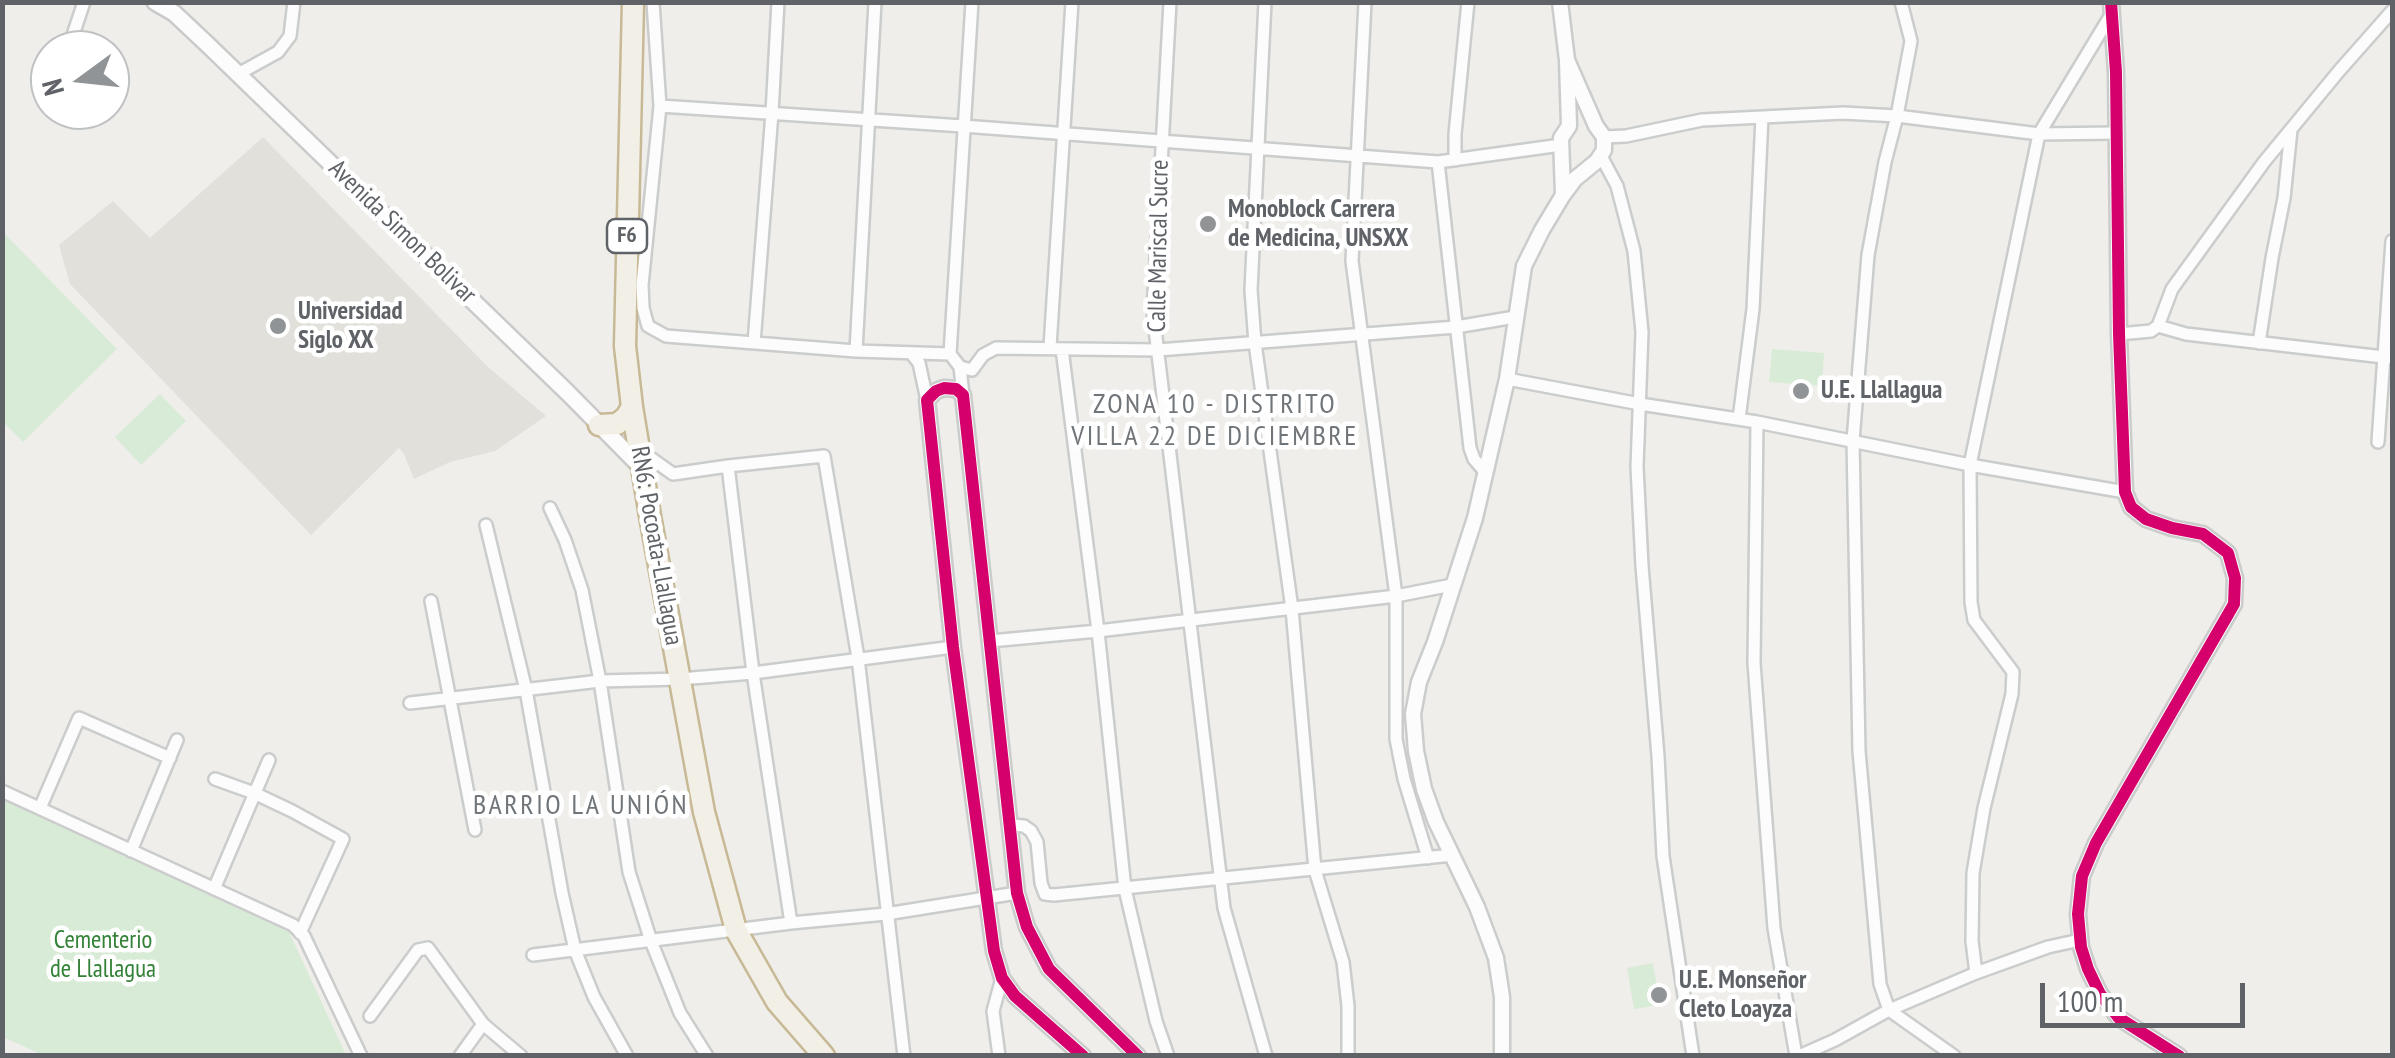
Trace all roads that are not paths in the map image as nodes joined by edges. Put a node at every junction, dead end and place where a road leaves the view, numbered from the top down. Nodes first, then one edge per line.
1 (84, 2) edge
2 (155, 2) edge
3 (294, 2) edge
4 (634, 2) edge
5 (653, 2) edge
6 (778, 2) edge
7 (875, 2) edge
8 (972, 2) edge
9 (1072, 2) edge
10 (1170, 2) edge
11 (1265, 2) edge
12 (1365, 2) edge
13 (1468, 2) edge
14 (1560, 2) edge
15 (1901, 2) edge
16 (174, 8) edge
17 (2112, 8) edge
18 (2392, 11) edge
19 (75, 30) edge
20 (1568, 60) junction
21 (238, 74) junction
22 (660, 106) junction
23 (772, 113) junction
24 (1897, 116) junction
25 (1762, 117) junction
26 (869, 120) junction
27 (963, 126) junction
28 (1569, 126) junction
29 (2291, 129) junction
30 (1600, 131) junction
31 (2117, 133) junction
32 (1065, 134) junction
33 (2039, 134) junction
34 (1162, 142) junction
35 (1256, 148) junction
36 (1561, 148) junction
37 (1358, 157) junction
38 (1456, 160) junction
39 (1596, 160) junction
40 (1438, 162) junction
41 (1562, 195) junction
42 (2392, 241) edge
43 (1515, 317) junction
44 (2158, 326) junction
45 (1456, 327) junction
46 (1362, 334) junction
47 (2119, 334) junction
48 (754, 343) junction
49 (1255, 343) junction
50 (2259, 343) junction
51 (1056, 348) junction
52 (1158, 350) junction
53 (856, 351) junction
54 (910, 353) junction
55 (950, 354) junction
56 (2388, 357) edge
57 (960, 367) junction
58 (1506, 379) junction
59 (963, 396) junction
60 (927, 400) junction
61 (1640, 404) junction
62 (632, 407) junction
63 (1739, 419) junction
64 (1757, 422) junction
65 (599, 424) junction
66 (1853, 441) junction
67 (2378, 442) dead end
68 (640, 458) junction
69 (1970, 465) junction
70 (728, 466) junction
71 (1486, 473) junction
72 (2126, 492) junction
73 (550, 508) dead end
74 (486, 525) dead end
75 (1452, 585) junction
76 (1396, 596) junction
77 (431, 601) dead end
78 (1292, 608) junction
79 (1189, 620) junction
80 (1098, 632) junction
81 (990, 641) junction
82 (953, 646) junction
83 (858, 658) junction
84 (754, 673) junction
85 (680, 679) junction
86 (600, 682) junction
87 (526, 690) junction
88 (450, 698) junction
89 (410, 702) dead end
90 (177, 740) dead end
91 (170, 758) junction
92 (269, 760) dead end
93 (214, 778) dead end
94 (2, 791) edge
95 (254, 793) junction
96 (40, 808) junction
97 (1010, 825) junction
98 (474, 830) dead end
99 (132, 851) junction
100 (1453, 855) junction
101 (1428, 858) junction
102 (1315, 870) junction
103 (1220, 878) junction
104 (214, 889) junction
105 (1125, 889) junction
106 (1017, 893) junction
107 (985, 898) junction
108 (886, 914) junction
109 (791, 923) junction
110 (736, 930) junction
111 (300, 932) junction
112 (2080, 940) junction
113 (651, 941) junction
114 (574, 950) junction
115 (533, 955) dead end
116 (1976, 972) junction
117 (1002, 978) junction
118 (1889, 1010) junction
119 (370, 1016) dead end
120 (483, 1024) junction
121 (360, 1056) edge
122 (460, 1056) edge
123 (521, 1056) edge
124 (627, 1056) edge
125 (707, 1056) edge
126 (824, 1056) edge
127 (904, 1056) edge
128 (999, 1056) edge
129 (1083, 1056) edge
130 (1138, 1056) edge
131 (1168, 1056) edge
132 (1266, 1056) edge
133 (1348, 1056) edge
134 (1502, 1056) edge
135 (1693, 1056) edge
136 (1798, 1056) edge
137 (1954, 1056) edge
138 (2179, 1056) edge

1 - 19 street
2 - 16 main road, Avenida Simon Bolivar
3 - 21 street
4 - 62 highway, RN6: Pocoata-Llallagua / F6
5 - 22 street
6 - 23 street
7 - 26 street
8 - 27 street
9 - 32 street
10 - 34 street, Calle Mariscal Sucre
11 - 35 street
12 - 37 street
13 - 38 street
14 - 20 street
15 - 24 street
16 - 21 main road, Avenida Simon Bolivar
17 - 31 street
17 - 33 street
18 - 29 street
20 - 28 street
20 - 30 street
21 - 65 main road, Avenida Simon Bolivar
22 - 23 street
22 - 48 street
23 - 26 street
23 - 48 street
24 - 25 street
24 - 33 street
24 - 66 street
25 - 30 street
25 - 63 street
26 - 27 street
26 - 53 street
27 - 32 street
27 - 55 street
28 - 30 street
28 - 36 street
29 - 44 street
29 - 50 street
30 - 39 street
31 - 33 street
31 - 47 street
32 - 34 street
32 - 51 street
33 - 69 street
34 - 35 street
34 - 52 street, Calle Mariscal Sucre
35 - 37 street
35 - 49 street
36 - 38 street
36 - 39 street
36 - 41 street
37 - 40 street
37 - 46 street
38 - 40 street
39 - 41 street
39 - 61 street
40 - 45 street
41 - 43 street
42 - 56 street
43 - 45 street
43 - 58 street
44 - 47 street
44 - 50 street
45 - 46 street
45 - 71 street
46 - 49 street
46 - 76 street
47 - 72 street
48 - 53 street
49 - 52 street
49 - 78 street
50 - 56 street
51 - 52 street
51 - 57 street
51 - 80 street
52 - 79 street, Calle Mariscal Sucre
53 - 54 street
54 - 55 street
54 - 60 street
55 - 57 street
56 - 67 street
57 - 59 street
58 - 61 street
58 - 71 street
59 - 60 street
59 - 81 street
60 - 82 street
61 - 63 street
61 - 135 street
62 - 65 highway
62 - 68 highway, RN6: Pocoata-Llallagua / F6
63 - 64 street
64 - 66 street
64 - 136 street
65 - 68 main road, Avenida Simon Bolivar
66 - 69 street
66 - 118 street
68 - 70 street
68 - 85 highway, RN6: Pocoata-Llallagua / F6
69 - 72 street
69 - 116 street
70 - 83 street
70 - 84 street
71 - 75 street
72 - 112 street
73 - 86 street
74 - 87 street
75 - 76 street
75 - 100 street
76 - 78 street
76 - 101 street
77 - 88 street
78 - 79 street
78 - 102 street
79 - 80 street
79 - 103 street, Calle Mariscal Sucre
80 - 81 street
80 - 105 street
81 - 97 street
82 - 83 street
82 - 107 street
83 - 84 street
83 - 108 street
84 - 85 street
84 - 109 street
85 - 86 street
85 - 110 highway, RN6: Pocoata-Llallagua / F6
86 - 87 street
86 - 113 street
87 - 88 street
87 - 114 street
88 - 89 street
88 - 98 street
90 - 91 street
91 - 96 street
91 - 99 street
92 - 95 street
93 - 95 street
94 - 96 street
95 - 104 street
95 - 111 street
96 - 99 street
97 - 105 street
97 - 106 street
99 - 104 street
100 - 101 street
100 - 134 street
101 - 102 street
102 - 103 street
102 - 133 street
103 - 105 street
103 - 132 street, Calle Mariscal Sucre
104 - 111 street
105 - 131 street
106 - 107 street
106 - 130 street
107 - 108 street
107 - 117 street
108 - 109 street
108 - 127 street
109 - 110 street
110 - 113 street
110 - 126 highway, RN6: Pocoata-Llallagua / F6
111 - 121 street
112 - 116 street
112 - 138 street
113 - 114 street
113 - 125 street
114 - 115 street
114 - 124 street
116 - 118 street
117 - 128 street
117 - 129 street
118 - 136 street
118 - 137 street
119 - 120 street
120 - 122 street
120 - 123 street

